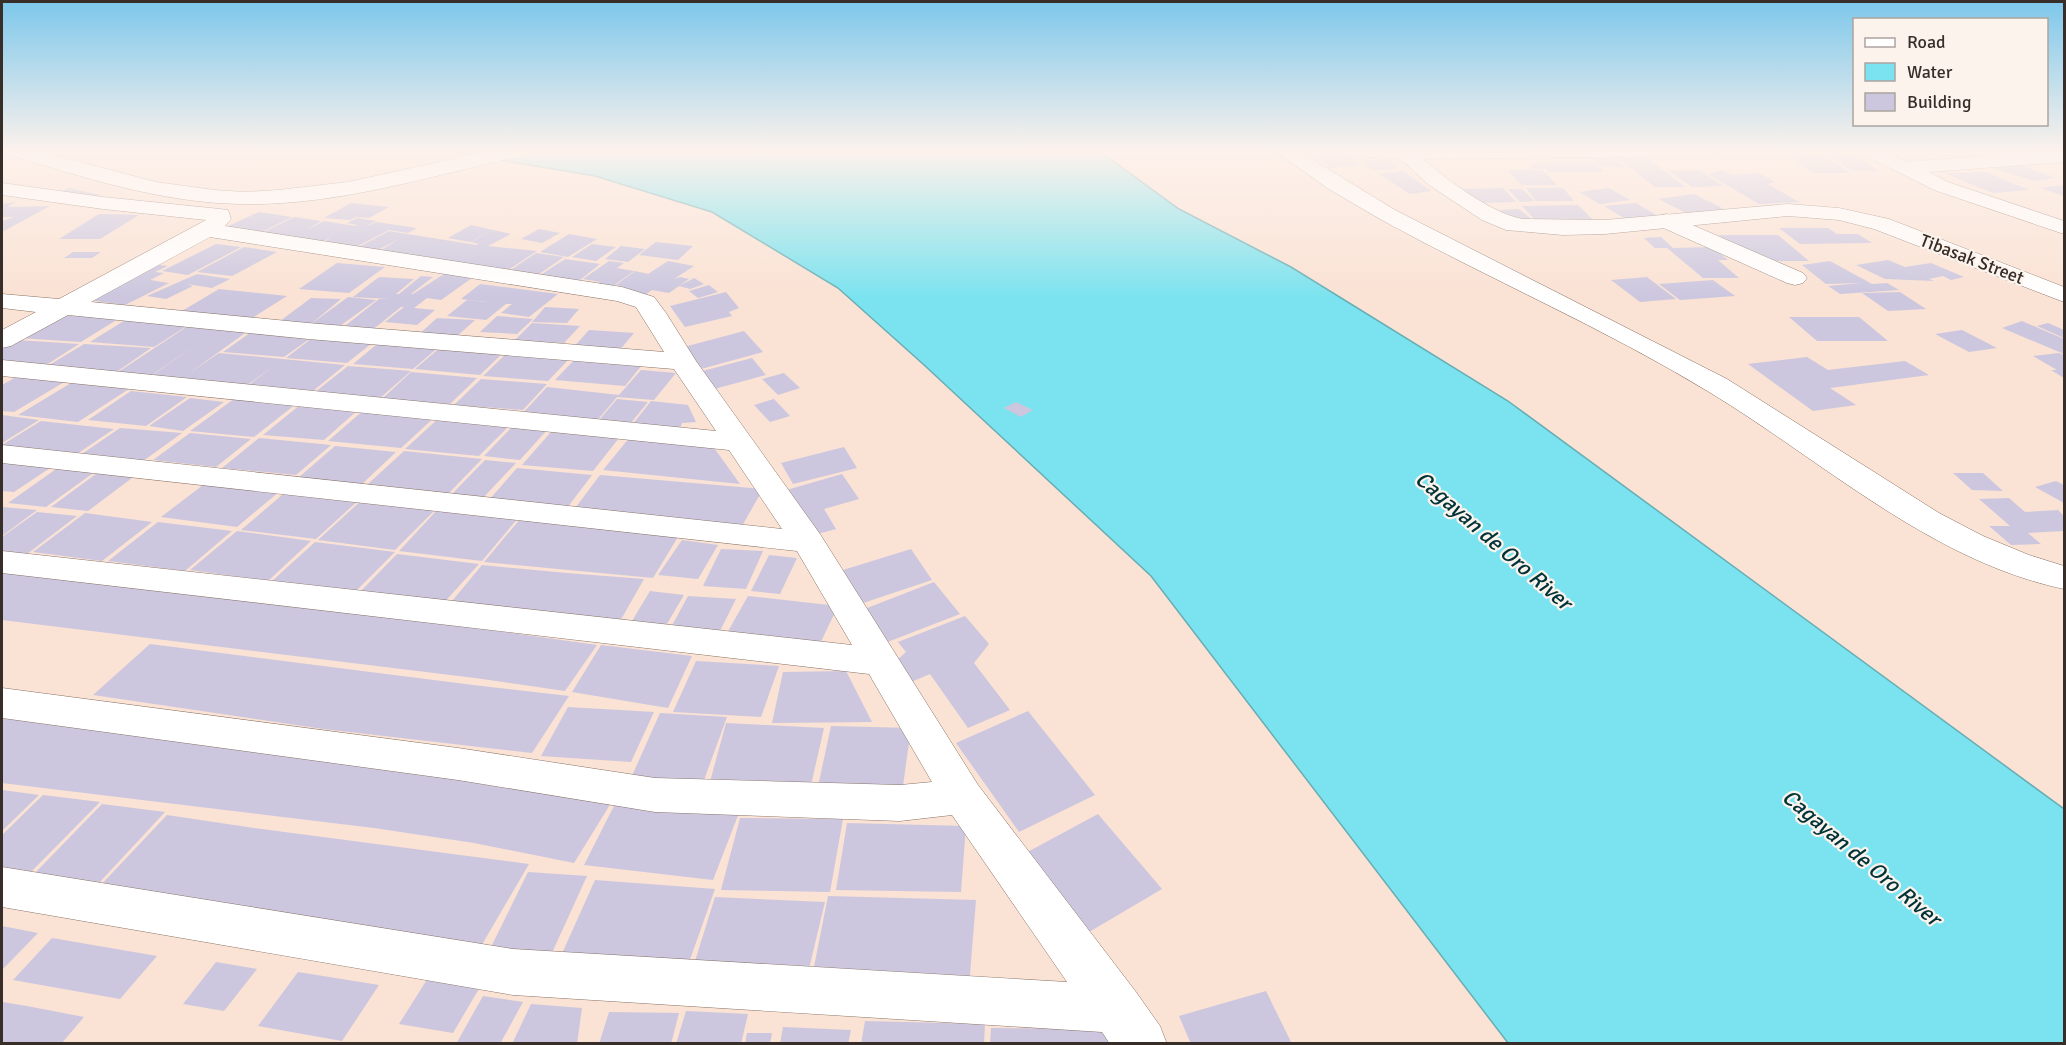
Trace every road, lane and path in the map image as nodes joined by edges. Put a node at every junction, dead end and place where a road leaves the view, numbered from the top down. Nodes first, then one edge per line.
1 (58, 199) edge
2 (1361, 199) edge
3 (1467, 199) edge
4 (1978, 199) edge
5 (1667, 221) junction
6 (2064, 228) edge
7 (207, 230) junction
8 (1795, 278) dead end
9 (2064, 295) edge
10 (2, 301) edge
11 (61, 307) junction
12 (2, 340) edge
13 (683, 362) junction
14 (2, 368) edge
15 (739, 442) junction
16 (2, 454) edge
17 (808, 542) junction
18 (2, 562) edge
19 (2064, 578) edge
20 (880, 662) junction
21 (2, 703) edge
22 (963, 797) junction
23 (2, 887) edge
24 (1130, 1026) edge

1 - 7 street
2 - 19 street
3 - 5 street, Tibasak Street
4 - 6 street
5 - 8 street
5 - 9 street, Tibasak Street
7 - 11 street
7 - 13 street
10 - 11 street
11 - 12 street
11 - 13 street
13 - 15 street
14 - 15 street
15 - 17 street
16 - 17 street
17 - 20 street
18 - 20 street
20 - 22 street
21 - 22 street
22 - 24 street
23 - 24 street

